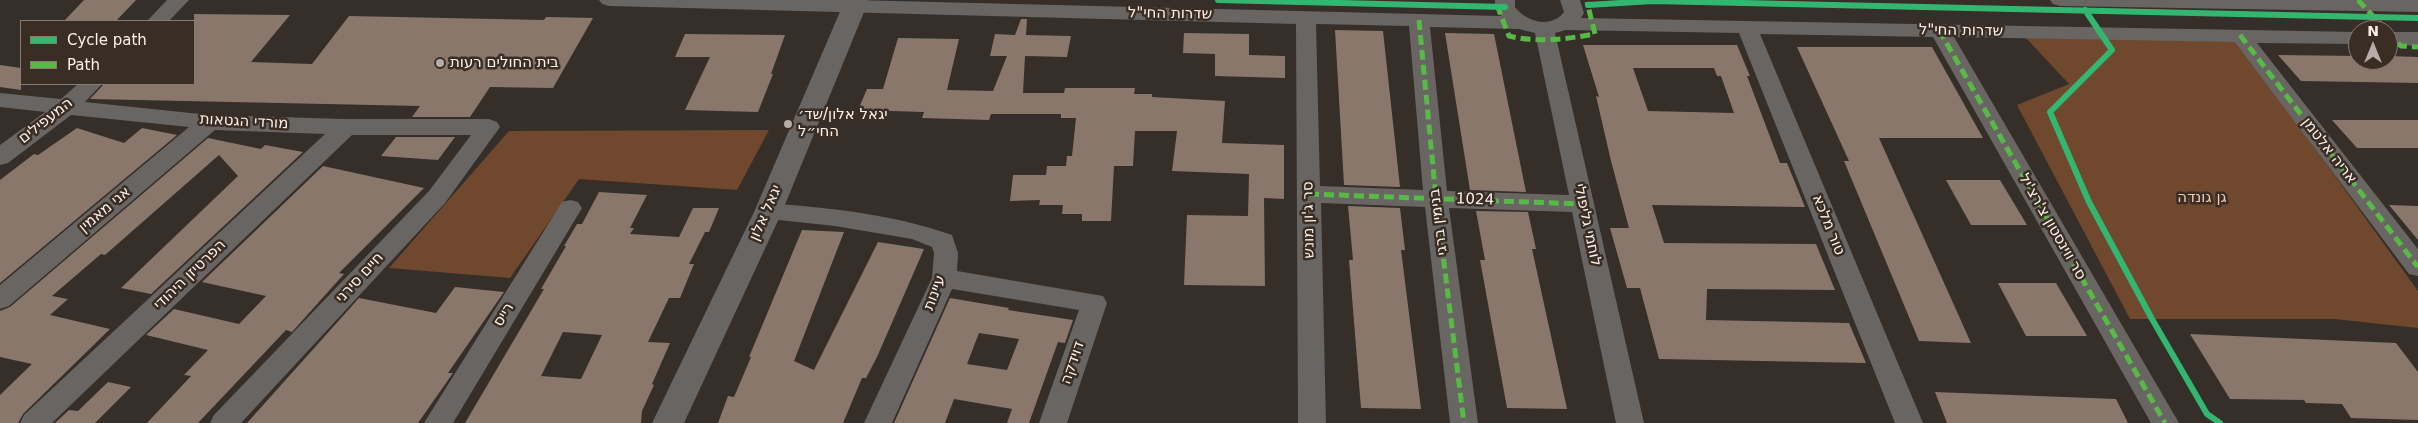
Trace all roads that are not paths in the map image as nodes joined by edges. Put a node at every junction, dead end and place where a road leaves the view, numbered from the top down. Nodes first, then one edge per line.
1 (179, 0) edge
2 (609, 0) edge
3 (1506, 0) edge
4 (1570, 0) edge
5 (2060, 0) edge
6 (855, 3) edge
7 (2385, 3) edge
8 (2418, 6) edge
9 (1306, 17) junction
10 (158, 20) edge
11 (1419, 20) junction
12 (1543, 25) junction
13 (1747, 27) junction
14 (1939, 30) junction
15 (2240, 36) junction
16 (2348, 38) edge
17 (2398, 38) edge
18 (2418, 39) edge
19 (90, 85) edge
20 (0, 100) edge
21 (65, 108) junction
22 (210, 122) junction
23 (346, 127) junction
24 (489, 127) joint
25 (0, 157) edge
26 (1308, 194) junction
27 (1436, 199) junction
28 (1582, 204) junction
29 (570, 208) dead end
30 (768, 212) junction
31 (2418, 267) edge
32 (944, 278) junction
33 (0, 299) edge
34 (34, 423) edge
35 (224, 423) edge
36 (438, 423) edge
37 (668, 423) edge
38 (878, 423) edge
39 (1053, 423) edge
40 (1312, 423) edge
41 (1464, 423) edge
42 (1630, 423) edge
43 (1909, 423) edge
44 (2166, 423) edge

1 - 10 street
2 - 6 street, שדרות החי"ל
3 - 12 street
4 - 12 street
5 - 7 street
6 - 9 street, שדרות החי"ל
6 - 30 street, יגאל אלון
7 - 8 street
9 - 11 street, שדרות החי"ל
9 - 26 street, סר ג'ון מונש
11 - 12 street, שדרות החי"ל
11 - 27 street, בנימין ברגי
12 - 13 street, שדרות החי"ל
12 - 28 street, לוחמי גליפולי
13 - 14 street, שדרות החי"ל
13 - 43 street, טור מלכא
14 - 15 street, שדרות החי"ל
14 - 44 street, סר ווינסטון צ'רצ'יל
15 - 16 street, שדרות החי"ל
15 - 31 street, אריה אלטמן
17 - 18 street
19 - 21 street, המעפילים
20 - 21 street, מורדי הגטאות
21 - 22 street, מורדי הגטאות
21 - 25 street, המעפילים
22 - 23 street, מורדי הגטאות
22 - 33 street, אני מאמין
23 - 24 street, מורדי הגטאות
23 - 34 street, הפרטיזן היהודי
24 - 35 street, חיים סירני
26 - 27 street, 1024
26 - 40 street, סר ג'ון מונש
27 - 28 street, 1024
27 - 41 street, בנימין ברגי
28 - 42 street, לוחמי גליפולי
29 - 36 street, רייס
30 - 32 street, עיינות
30 - 37 street, יגאל אלון
32 - 38 street, עיינות
32 - 39 street, דוידקה

